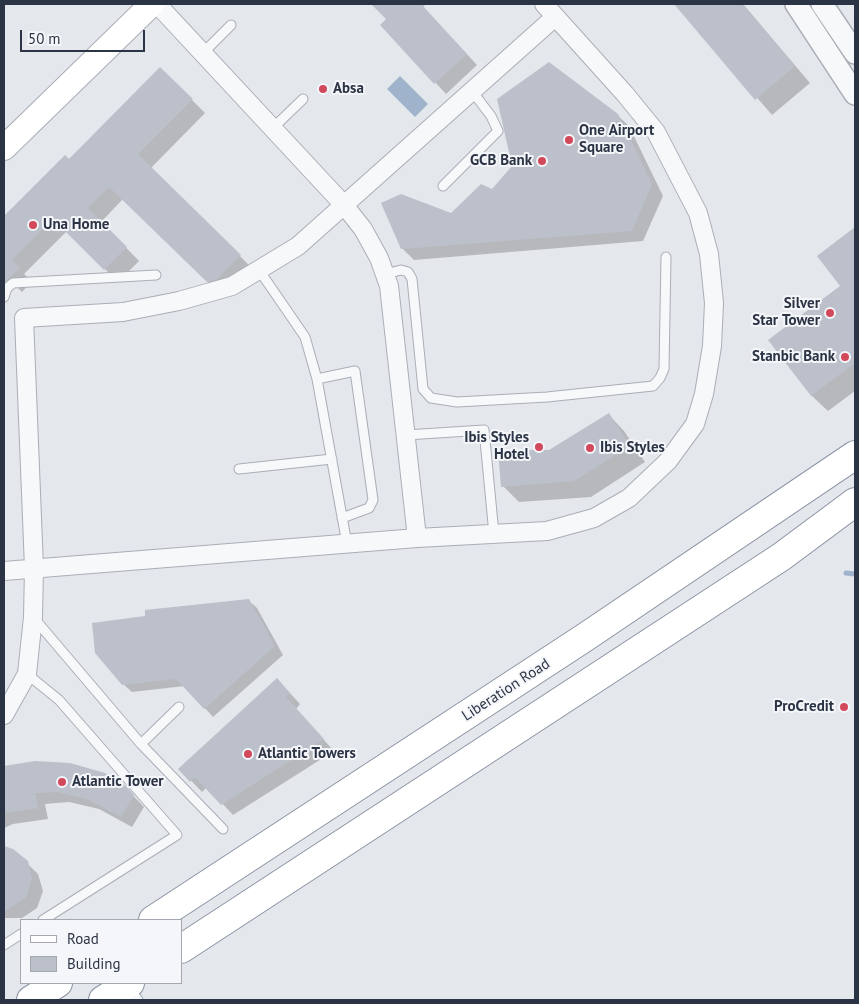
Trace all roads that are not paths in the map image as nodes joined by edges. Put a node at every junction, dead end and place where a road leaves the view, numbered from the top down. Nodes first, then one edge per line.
1 (137, 4) edge
2 (152, 4) edge
3 (157, 4) edge
4 (796, 4) edge
5 (822, 4) edge
6 (550, 10) edge
7 (231, 25) dead end
8 (124, 30) junction
9 (203, 53) junction
10 (855, 53) edge
11 (472, 91) junction
12 (855, 94) edge
13 (303, 99) dead end
14 (273, 128) junction
15 (4, 148) edge
16 (443, 186) dead end
17 (344, 206) junction
18 (666, 256) dead end
19 (260, 270) junction
20 (385, 274) junction
21 (156, 275) dead end
22 (4, 297) edge
23 (317, 379) junction
24 (406, 434) junction
25 (855, 455) edge
26 (332, 460) junction
27 (239, 470) dead end
28 (855, 502) edge
29 (342, 518) junction
30 (494, 534) junction
31 (417, 538) junction
32 (347, 544) junction
33 (34, 568) junction
34 (4, 571) edge
35 (33, 617) junction
36 (27, 674) junction
37 (179, 707) dead end
38 (4, 715) edge
39 (142, 744) junction
40 (223, 829) dead end
41 (44, 919) edge
42 (155, 919) edge
43 (20, 935) edge
44 (4, 945) edge
45 (182, 948) edge
46 (56, 984) edge
47 (132, 989) edge
48 (31, 1000) edge
49 (103, 1000) edge

1 - 8 lane
2 - 8 main road
3 - 9 street
4 - 12 street
5 - 10 street
6 - 11 street
6 - 30 street
7 - 9 lane
8 - 15 main road
9 - 14 street
11 - 16 lane
11 - 17 street
13 - 14 lane
14 - 17 street
17 - 19 street
17 - 20 street
18 - 20 lane
19 - 23 lane
19 - 33 street
20 - 24 street
21 - 22 lane
23 - 26 lane
23 - 29 lane
24 - 30 lane
24 - 31 street
25 - 42 highway, Liberation Road
26 - 27 lane
26 - 29 lane
28 - 45 highway
29 - 32 lane
30 - 31 street
31 - 32 street
32 - 33 street
33 - 34 street
33 - 35 street
35 - 36 street
35 - 39 lane
36 - 38 street
36 - 41 lane
37 - 39 lane
39 - 40 lane
43 - 44 lane
46 - 48 highway
47 - 49 highway

